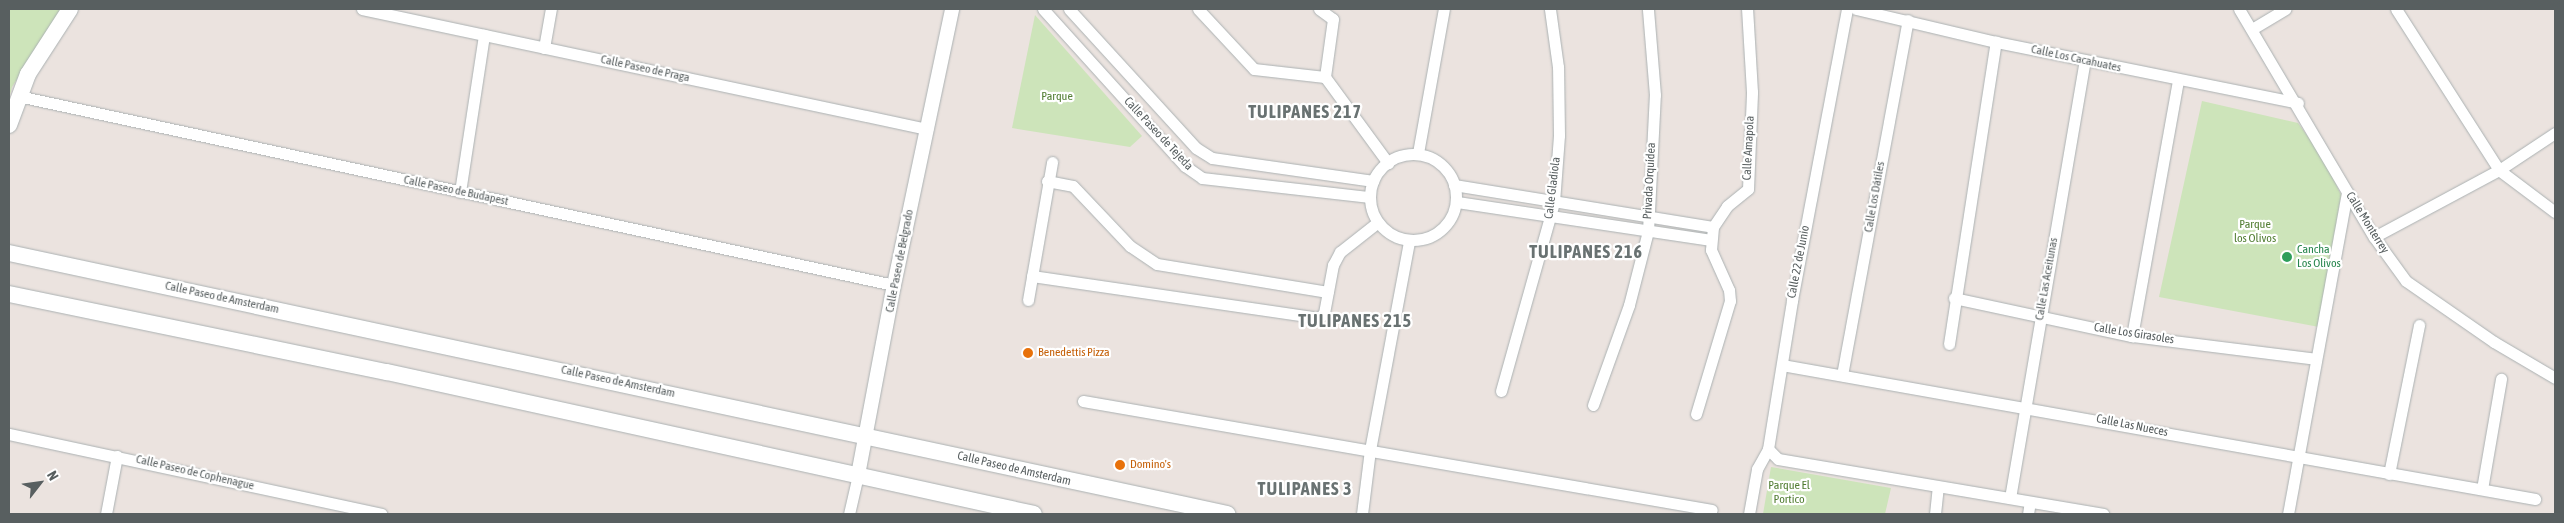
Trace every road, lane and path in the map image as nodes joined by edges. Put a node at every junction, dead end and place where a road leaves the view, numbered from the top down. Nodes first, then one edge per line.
1 (70, 9) edge
2 (362, 9) edge
3 (551, 9) edge
4 (952, 9) edge
5 (1042, 9) edge
6 (1069, 9) edge
7 (1198, 9) edge
8 (1319, 9) edge
9 (1444, 9) edge
10 (1550, 9) edge
11 (1648, 9) edge
12 (1748, 9) edge
13 (1847, 9) edge
14 (1856, 9) edge
15 (2240, 9) edge
16 (2285, 9) edge
17 (2396, 9) edge
18 (1908, 20) junction
19 (2252, 29) junction
20 (484, 35) junction
21 (1996, 42) junction
22 (544, 48) junction
23 (2085, 60) junction
24 (1325, 77) junction
25 (2178, 81) junction
26 (18, 96) junction
27 (2298, 103) junction
28 (9, 125) edge
29 (927, 129) junction
30 (2555, 133) edge
31 (1418, 153) junction
32 (1052, 162) dead end
33 (1388, 163) junction
34 (2499, 170) junction
35 (1047, 181) junction
36 (1373, 181) junction
37 (1454, 185) junction
38 (460, 192) junction
39 (2347, 192) junction
40 (1370, 198) junction
41 (1457, 202) junction
42 (1554, 202) junction
43 (2555, 212) edge
44 (1648, 216) junction
45 (1550, 217) junction
46 (1378, 222) junction
47 (1713, 227) junction
48 (1648, 231) junction
49 (2374, 237) junction
50 (1711, 240) junction
51 (1409, 241) junction
52 (9, 253) edge
53 (1032, 276) junction
54 (894, 285) junction
55 (1328, 292) junction
56 (9, 294) edge
57 (1954, 298) junction
58 (1028, 300) dead end
59 (2040, 317) junction
60 (2419, 325) dead end
61 (2132, 336) junction
62 (1949, 344) dead end
63 (2316, 359) junction
64 (1782, 365) junction
65 (1842, 375) junction
66 (2555, 378) edge
67 (2501, 379) dead end
68 (1502, 391) dead end
69 (1083, 401) dead end
70 (1592, 405) dead end
71 (2027, 406) junction
72 (1696, 414) dead end
73 (9, 434) edge
74 (867, 435) junction
75 (1768, 449) junction
76 (1370, 450) junction
77 (117, 456) junction
78 (2298, 458) junction
79 (2389, 474) junction
80 (858, 475) junction
81 (1938, 487) junction
82 (2482, 489) junction
83 (2010, 498) junction
84 (2535, 499) dead end
85 (2030, 502) junction
86 (1712, 510) dead end
87 (106, 514) edge
88 (381, 514) edge
89 (850, 514) edge
90 (1034, 514) edge
91 (1227, 514) edge
92 (1362, 514) edge
93 (1749, 514) edge
94 (1935, 514) edge
95 (2028, 514) edge
96 (2100, 514) edge
97 (2288, 514) edge

1 - 26 main road
2 - 20 street, Calle Paseo de Praga
3 - 22 street
4 - 29 street, Calle Paseo de Belgrado
5 - 40 street, Calle Paseo de Tejeda
6 - 36 street, Calle Paseo de Tejeda
7 - 24 street
8 - 24 street
9 - 31 street
10 - 42 street, Calle Gladiola
11 - 44 street, Privada Orquídea
12 - 47 street, Calle Amapola
13 - 64 street, Calle 22 de Junio
14 - 18 street, Calle Los Cacahuates
15 - 19 street, Calle Monterrey
16 - 19 street
17 - 34 street
18 - 21 street, Calle Los Cacahuates
18 - 65 street, Calle Los Dátiles
19 - 27 street, Calle Monterrey
20 - 22 street, Calle Paseo de Praga
20 - 38 street
21 - 23 street, Calle Los Cacahuates
21 - 57 street
22 - 29 street, Calle Paseo de Praga
23 - 25 street, Calle Los Cacahuates
23 - 59 street, Calle Las Aceitunas
24 - 33 street
25 - 27 street, Calle Los Cacahuates
25 - 61 street
26 - 28 main road
26 - 38 street, Calle Paseo de Budapest
27 - 39 street, Calle Monterrey
29 - 54 street, Calle Paseo de Belgrado
30 - 34 street
31 - 33 street
31 - 37 street
32 - 35 street
33 - 36 street
34 - 43 street
34 - 49 street
35 - 53 street
35 - 55 street
36 - 40 street
37 - 41 street
37 - 42 street
38 - 54 street, Calle Paseo de Budapest
39 - 49 street, Calle Monterrey
39 - 63 street
40 - 46 street
41 - 45 street
41 - 51 street
42 - 44 street
42 - 45 street, Calle Gladiola
44 - 47 street
44 - 48 street, Privada Orquídea
45 - 48 street
45 - 68 street, Calle Gladiola
46 - 51 street
46 - 55 street
47 - 50 street, Calle Amapola
48 - 50 street
48 - 70 street, Privada Orquídea
49 - 66 street, Calle Monterrey
50 - 72 street, Calle Amapola
51 - 76 street
52 - 74 main road, Calle Paseo de Amsterdam
53 - 55 street
53 - 58 street
54 - 74 street, Calle Paseo de Belgrado
56 - 80 main road
57 - 59 street, Calle Los Girasoles
57 - 62 street
59 - 61 street, Calle Los Girasoles
59 - 71 street, Calle Las Aceitunas
60 - 79 street
61 - 63 street, Calle Los Girasoles
63 - 78 street
64 - 65 street, Calle Las Nueces
64 - 75 street, Calle 22 de Junio
65 - 71 street, Calle Las Nueces
67 - 82 street
69 - 76 street
71 - 78 street, Calle Las Nueces
71 - 83 street, Calle Las Aceitunas
73 - 77 street, Calle Paseo de Cophenague
74 - 80 street, Calle Paseo de Belgrado
74 - 91 main road, Calle Paseo de Amsterdam
75 - 81 street
75 - 93 street, Calle 22 de Junio
76 - 86 street
76 - 92 street
77 - 87 street
77 - 88 street, Calle Paseo de Cophenague
78 - 79 street, Calle Las Nueces
78 - 97 street
79 - 82 street, Calle Las Nueces
80 - 89 street, Calle Paseo de Belgrado
80 - 90 main road
81 - 83 street
81 - 94 street
82 - 84 street, Calle Las Nueces
83 - 85 street
85 - 95 street
85 - 96 street

